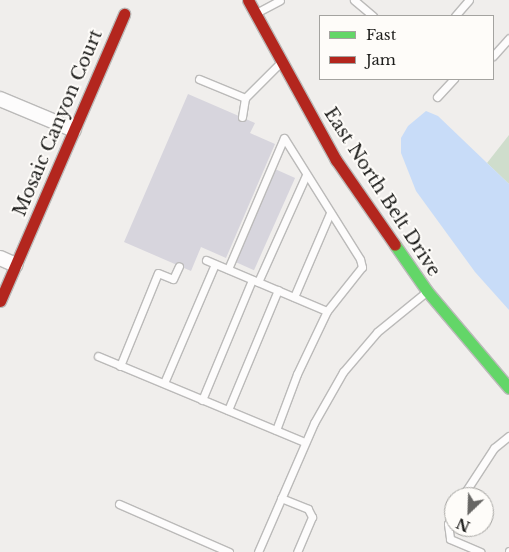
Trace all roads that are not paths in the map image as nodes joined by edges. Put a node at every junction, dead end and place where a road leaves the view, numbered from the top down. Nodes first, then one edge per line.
1 (248, 0) edge
2 (280, 0) edge
3 (354, 0) edge
4 (469, 0) edge
5 (124, 14) dead end
6 (255, 14) junction
7 (372, 15) edge
8 (456, 15) edge
9 (509, 38) edge
10 (494, 55) edge
11 (280, 62) junction
12 (199, 79) dead end
13 (453, 80) edge
14 (437, 97) dead end
15 (246, 98) junction
16 (0, 99) edge
17 (242, 117) dead end
18 (74, 130) junction
19 (306, 175) junction
20 (330, 213) junction
21 (0, 258) edge
22 (206, 260) dead end
23 (214, 264) junction
24 (16, 265) junction
25 (179, 266) dead end
26 (228, 269) junction
27 (255, 281) junction
28 (278, 290) junction
29 (427, 291) junction
30 (294, 297) junction
31 (0, 301) edge
32 (327, 311) junction
33 (98, 356) dead end
34 (120, 366) junction
35 (164, 383) junction
36 (509, 388) edge
37 (202, 400) junction
38 (228, 410) junction
39 (276, 430) junction
40 (509, 436) edge
41 (305, 442) junction
42 (468, 487) edge
43 (281, 498) junction
44 (118, 504) dead end
45 (450, 537) edge
46 (229, 552) edge
47 (258, 552) edge
48 (297, 552) edge
49 (480, 552) edge

1 - 6 street, East North Belt Drive
2 - 6 lane
3 - 7 lane
4 - 8 lane
5 - 18 street, Mosaic Canyon Court
6 - 11 street, East North Belt Drive
9 - 10 lane
11 - 15 lane
11 - 29 street, East North Belt Drive
12 - 15 lane
13 - 14 lane
15 - 17 lane
16 - 18 street
18 - 24 street, Mosaic Canyon Court
19 - 20 lane
19 - 26 lane
19 - 27 lane
20 - 30 lane
20 - 32 lane
21 - 24 street
22 - 23 lane
23 - 26 lane
23 - 35 lane
24 - 31 street, Mosaic Canyon Court
25 - 34 lane
26 - 27 lane
27 - 28 lane
27 - 37 lane
28 - 30 lane
28 - 38 lane
29 - 36 street, East North Belt Drive
29 - 41 lane
30 - 32 lane
32 - 39 lane
33 - 34 lane
34 - 35 lane
35 - 37 lane
37 - 38 lane
38 - 39 lane
39 - 41 lane
40 - 42 lane
41 - 43 lane
43 - 47 lane
43 - 48 lane
44 - 46 lane
45 - 49 lane

